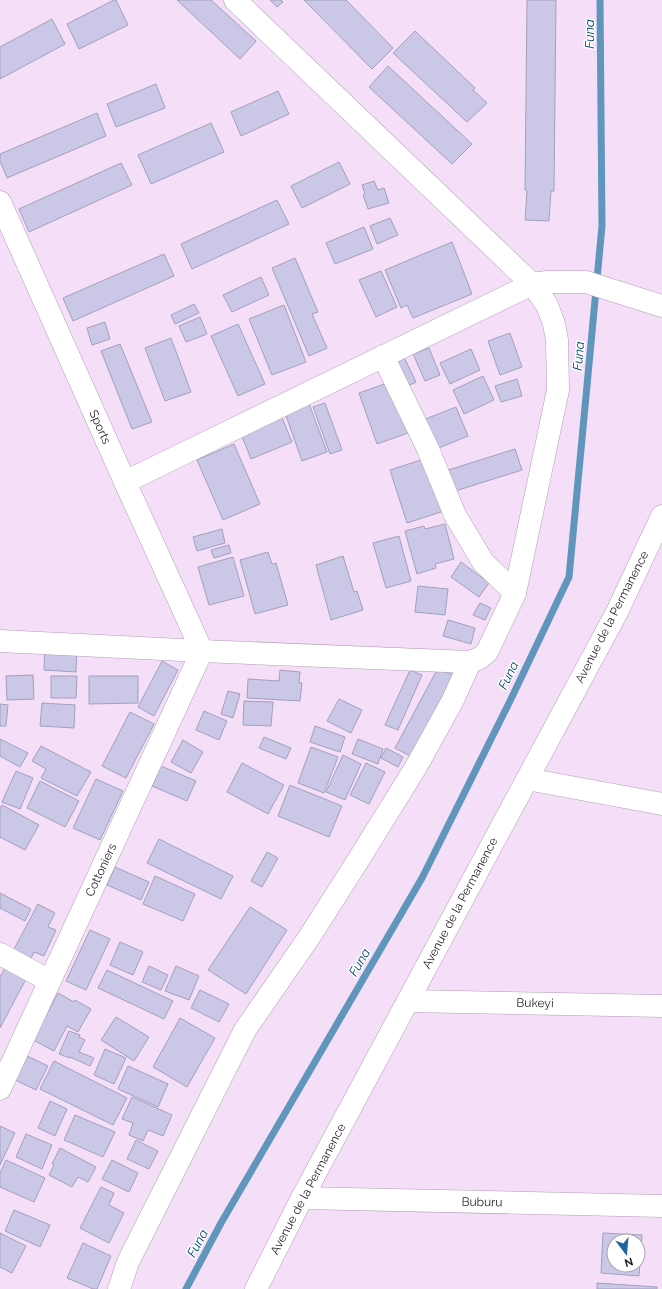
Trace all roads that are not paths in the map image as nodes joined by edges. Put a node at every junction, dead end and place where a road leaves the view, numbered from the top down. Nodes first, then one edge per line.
1 (235, 0) edge
2 (0, 202) edge
3 (532, 284) junction
4 (662, 306) edge
5 (382, 356) junction
6 (125, 482) junction
7 (662, 516) edge
8 (515, 594) junction
9 (0, 641) edge
10 (202, 651) junction
11 (470, 662) junction
12 (527, 779) junction
13 (662, 804) edge
14 (0, 954) edge
15 (50, 981) junction
16 (408, 1001) junction
17 (662, 1006) edge
18 (0, 1089) edge
19 (302, 1198) junction
20 (662, 1206) edge
21 (119, 1289) edge
22 (256, 1289) edge

1 - 3 street
2 - 6 street, Sports
3 - 4 street
3 - 5 street
3 - 8 street
5 - 6 street
5 - 8 street
6 - 10 street, Sports
7 - 12 street, Avenue de la Permanence
8 - 11 street
9 - 10 street
10 - 11 street
10 - 15 street, Cottoniers
11 - 21 street
12 - 13 street
12 - 16 street, Avenue de la Permanence
14 - 15 street
15 - 18 street, Cottoniers
16 - 17 street, Bukeyi
16 - 19 street, Avenue de la Permanence
19 - 20 street, Buburu
19 - 22 street, Avenue de la Permanence

